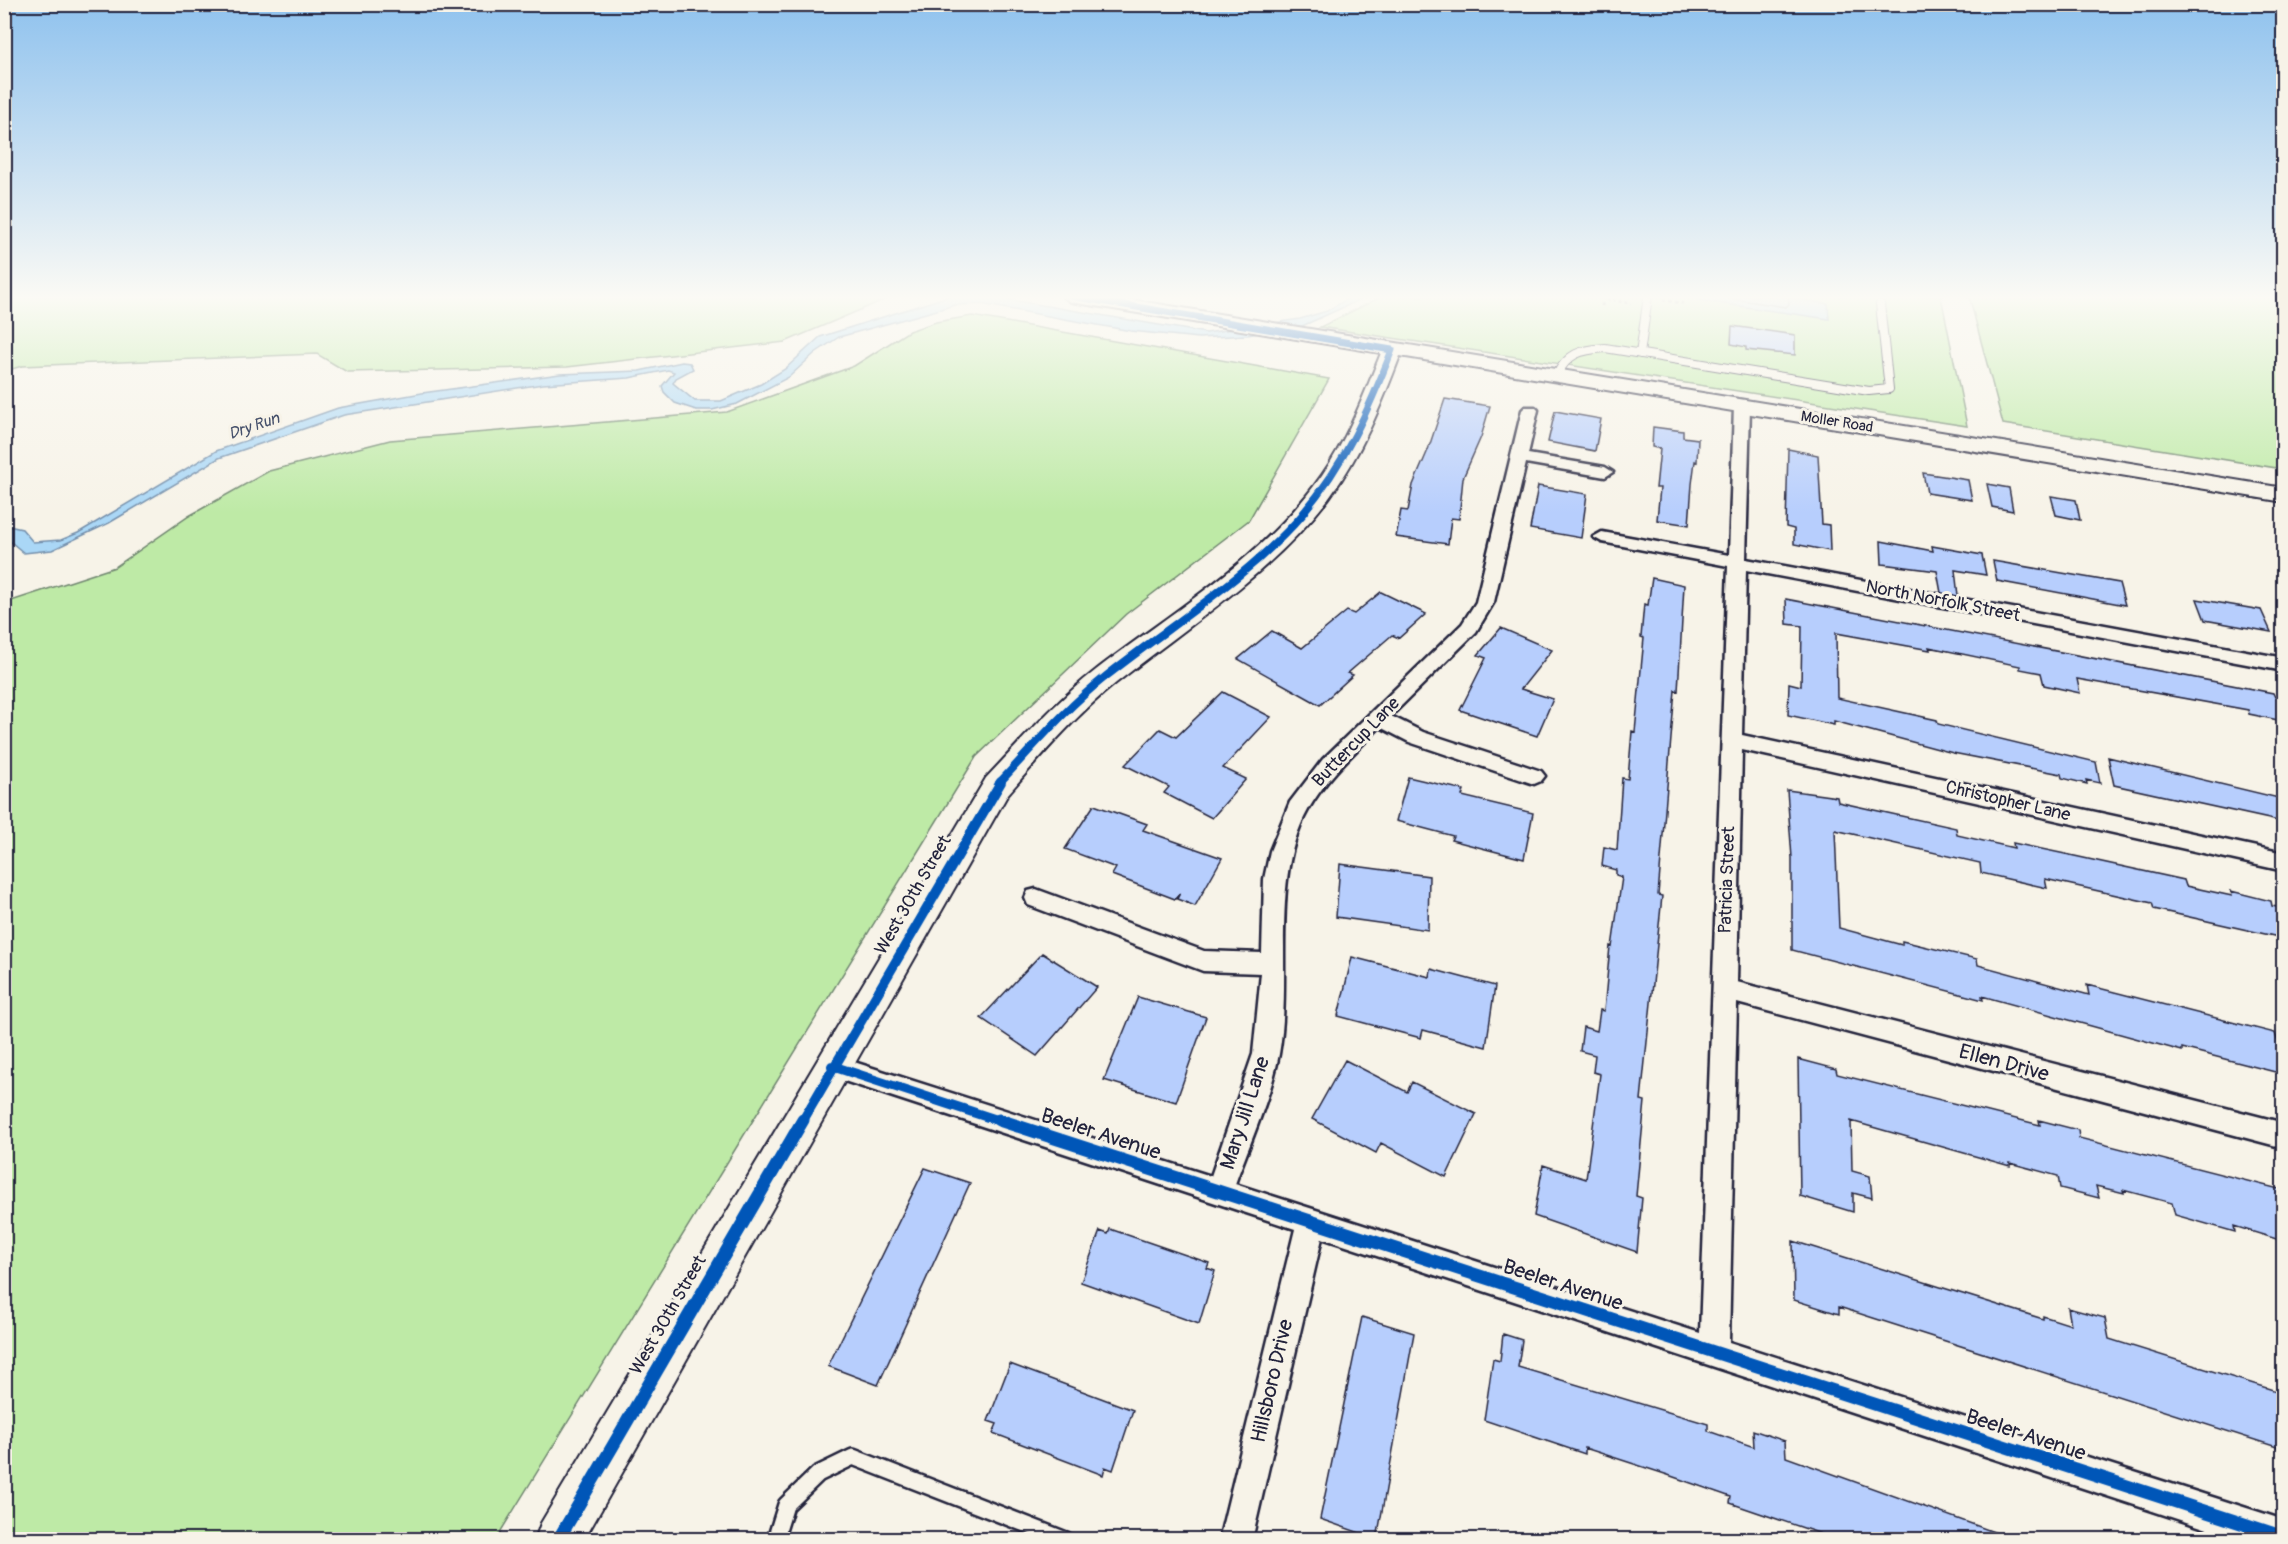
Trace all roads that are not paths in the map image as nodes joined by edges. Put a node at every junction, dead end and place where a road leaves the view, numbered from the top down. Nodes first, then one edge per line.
1 (1384, 368) edge
2 (1506, 368) edge
3 (1560, 368) edge
4 (1727, 368) edge
5 (1887, 368) edge
6 (1556, 376) junction
7 (1742, 407) junction
8 (1530, 410) dead end
9 (1520, 457) junction
10 (1605, 472) dead end
11 (2283, 495) edge
12 (1602, 537) dead end
13 (1737, 562) junction
14 (2283, 665) edge
15 (1378, 718) junction
16 (1732, 740) junction
17 (1534, 776) dead end
18 (2283, 862) edge
19 (1036, 898) dead end
20 (1274, 964) junction
21 (1724, 989) junction
22 (832, 1066) junction
23 (2283, 1136) edge
24 (1219, 1190) junction
25 (1311, 1223) junction
26 (1714, 1353) junction
27 (2283, 1538) edge
28 (558, 1539) edge
29 (774, 1539) edge
30 (1066, 1539) edge
31 (1235, 1539) edge

1 - 22 street, West 30th Street
2 - 6 street, Moller Road
3 - 6 lane
4 - 5 lane
6 - 7 street, Moller Road
7 - 11 street, Moller Road
7 - 13 street, Patricia Street
8 - 9 street, Buttercup Lane
9 - 10 street
9 - 15 street, Buttercup Lane
12 - 13 street, North Norfolk Street
13 - 14 street, North Norfolk Street
13 - 16 street, Patricia Street
15 - 17 street
15 - 20 street, Buttercup Lane
16 - 18 street, Christopher Lane
16 - 21 street, Patricia Street
19 - 20 street
20 - 24 street, Mary Jill Lane
21 - 23 street, Ellen Drive
21 - 26 street, Patricia Street
22 - 24 street, Beeler Avenue
22 - 28 street, West 30th Street
24 - 25 street, Beeler Avenue
25 - 26 street, Beeler Avenue
25 - 31 street, Hillsboro Drive
26 - 27 street, Beeler Avenue
29 - 30 lane

